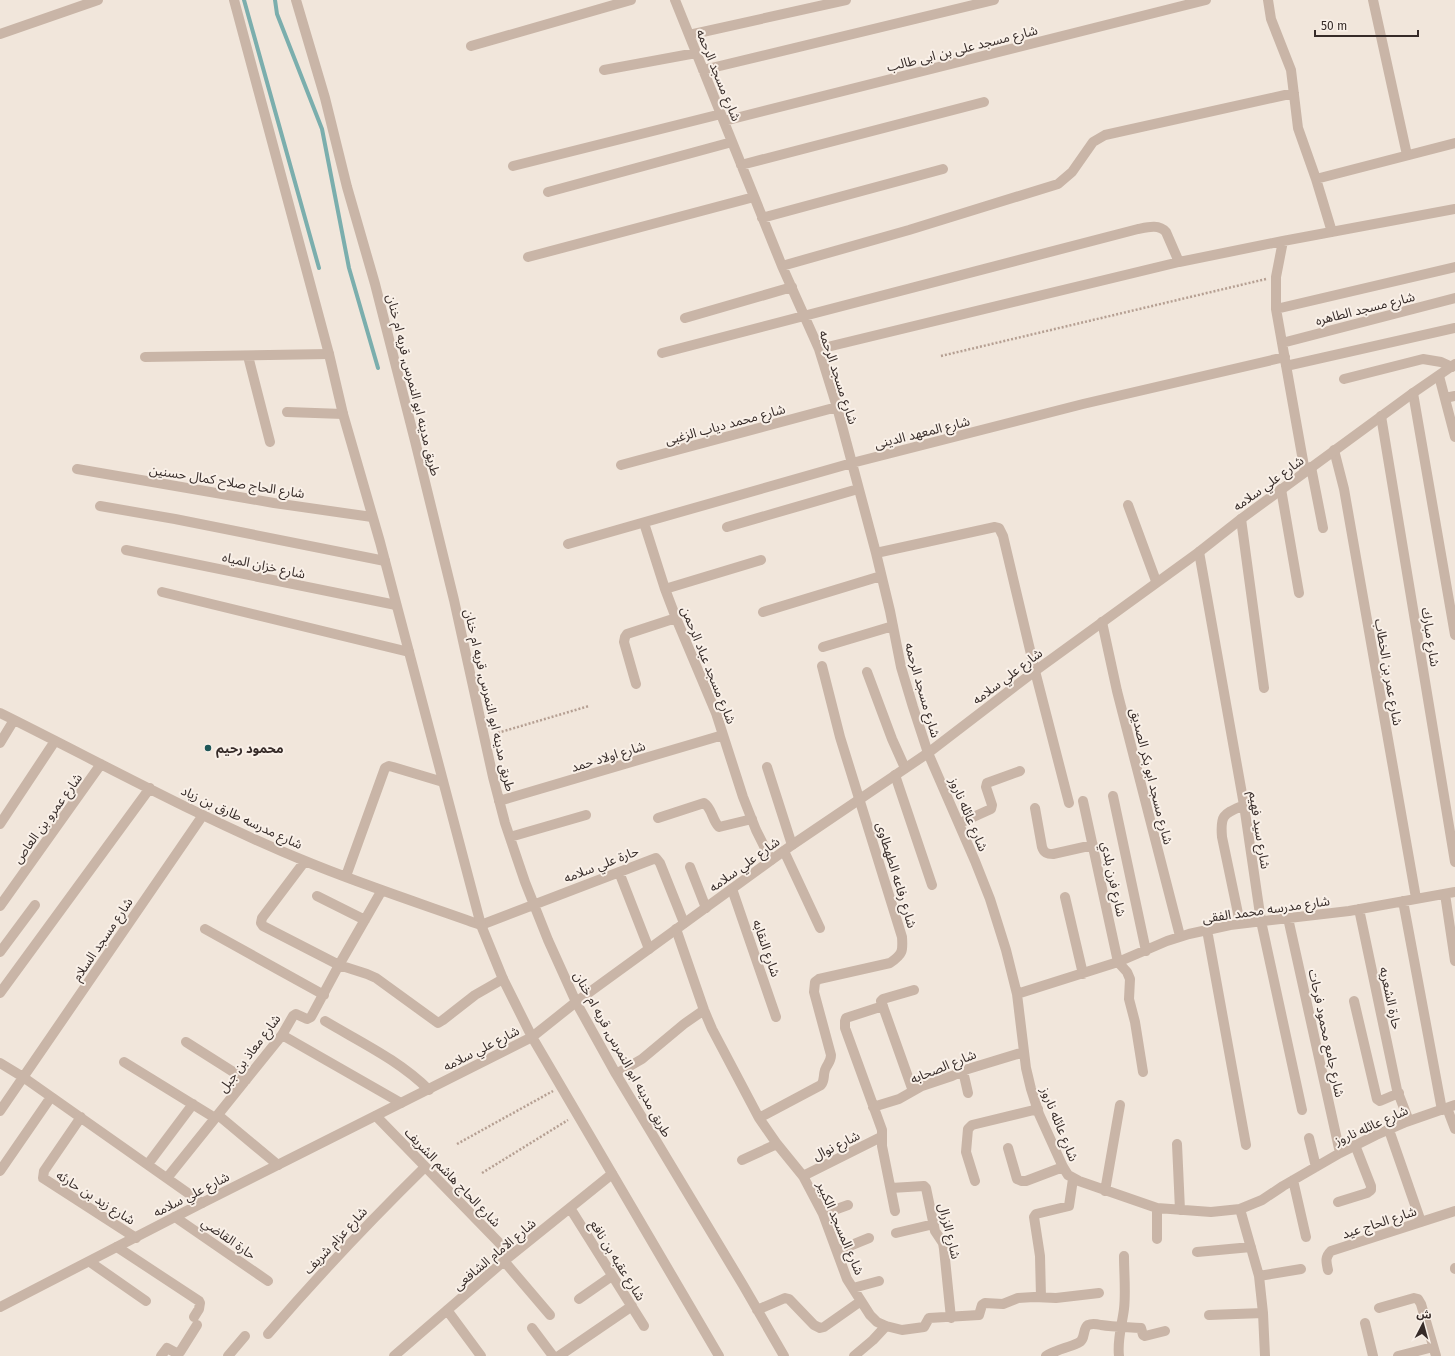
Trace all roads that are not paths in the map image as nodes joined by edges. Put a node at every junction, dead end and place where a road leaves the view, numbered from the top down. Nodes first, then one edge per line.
1 (98, 0) edge
2 (234, 0) edge
3 (296, 0) edge
4 (632, 0) edge
5 (675, 0) edge
6 (846, 0) edge
7 (994, 0) edge
8 (1206, 0) edge
9 (1268, 0) edge
10 (1373, 0) edge
11 (0, 34) edge
12 (689, 35) junction
13 (471, 46) dead end
14 (696, 53) junction
15 (604, 70) dead end
16 (703, 70) junction
17 (1294, 93) junction
18 (984, 102) dead end
19 (723, 117) junction
20 (732, 142) junction
21 (1455, 143) edge
22 (1407, 155) junction
23 (741, 165) junction
24 (513, 166) dead end
25 (943, 169) dead end
26 (1316, 179) junction
27 (548, 192) dead end
28 (754, 197) junction
29 (1455, 209) edge
30 (762, 218) junction
31 (1332, 232) junction
32 (1283, 241) junction
33 (528, 258) dead end
34 (1179, 262) junction
35 (782, 266) junction
36 (1455, 266) edge
37 (792, 287) junction
38 (1455, 298) edge
39 (1276, 309) junction
40 (804, 315) junction
41 (685, 318) dead end
42 (1455, 328) edge
43 (1282, 343) junction
44 (819, 349) junction
45 (662, 353) dead end
46 (329, 354) junction
47 (248, 356) junction
48 (145, 357) dead end
49 (1286, 362) junction
50 (1453, 365) edge
51 (1439, 376) junction
52 (1344, 379) dead end
53 (1413, 393) junction
54 (1450, 397) edge
55 (837, 407) junction
56 (287, 412) dead end
57 (344, 414) junction
58 (1382, 416) junction
59 (1455, 437) edge
60 (270, 442) dead end
61 (1334, 450) junction
62 (852, 463) junction
63 (621, 466) dead end
64 (77, 469) dead end
65 (1308, 469) junction
66 (858, 489) junction
67 (1281, 489) junction
68 (1128, 505) dead end
69 (100, 506) dead end
70 (372, 517) junction
71 (1241, 519) junction
72 (644, 523) junction
73 (727, 527) dead end
74 (1323, 528) dead end
75 (568, 544) dead end
76 (126, 550) dead end
77 (1199, 552) junction
78 (876, 553) junction
79 (761, 560) dead end
80 (384, 561) junction
81 (881, 576) junction
82 (1156, 582) junction
83 (665, 589) junction
84 (162, 592) dead end
85 (1299, 594) dead end
86 (396, 605) junction
87 (764, 612) dead end
88 (676, 618) junction
89 (1102, 622) junction
90 (893, 626) junction
91 (1455, 635) edge
92 (823, 647) dead end
93 (409, 652) junction
94 (822, 666) dead end
95 (1035, 671) junction
96 (867, 672) dead end
97 (636, 684) dead end
98 (1264, 688) dead end
99 (0, 713) edge
100 (14, 720) junction
101 (723, 735) junction
102 (56, 740) junction
103 (0, 743) edge
104 (928, 752) junction
105 (101, 764) junction
106 (767, 767) dead end
107 (905, 768) junction
108 (1020, 771) dead end
109 (894, 775) junction
110 (443, 782) junction
111 (150, 788) junction
112 (1113, 796) dead end
113 (859, 799) junction
114 (499, 801) junction
115 (1083, 801) dead end
116 (1069, 803) dead end
117 (1244, 806) junction
118 (1034, 808) dead end
119 (203, 815) junction
120 (586, 815) dead end
121 (658, 818) dead end
122 (752, 818) junction
123 (960, 823) junction
124 (0, 824) edge
125 (510, 837) junction
126 (1093, 845) junction
127 (788, 848) junction
128 (771, 860) junction
129 (305, 861) junction
130 (1455, 862) edge
131 (690, 867) dead end
132 (619, 872) junction
133 (346, 876) junction
134 (932, 885) dead end
135 (732, 888) junction
136 (382, 890) junction
137 (1450, 893) edge
138 (3, 894) edge
139 (317, 896) dead end
140 (1065, 897) dead end
141 (1416, 898) junction
142 (1402, 901) junction
143 (534, 904) junction
144 (35, 905) dead end
145 (0, 906) edge
146 (706, 908) junction
147 (1359, 909) junction
148 (1288, 918) junction
149 (365, 920) junction
150 (1261, 921) junction
151 (1240, 923) junction
152 (481, 925) junction
153 (680, 926) junction
154 (820, 928) dead end
155 (205, 929) dead end
156 (1207, 930) junction
157 (1180, 936) junction
158 (648, 949) junction
159 (1146, 951) junction
160 (0, 952) edge
161 (1455, 961) edge
162 (1118, 962) junction
163 (339, 965) junction
164 (1083, 974) junction
165 (503, 979) junction
166 (914, 990) dead end
167 (0, 993) edge
168 (1017, 994) junction
169 (324, 995) junction
170 (1354, 1001) dead end
171 (576, 1002) junction
172 (883, 1006) junction
173 (704, 1010) junction
174 (776, 1017) dead end
175 (325, 1020) dead end
176 (282, 1035) junction
177 (532, 1037) junction
178 (186, 1042) dead end
179 (1024, 1052) junction
180 (124, 1062) dead end
181 (0, 1063) edge
182 (963, 1071) junction
183 (1143, 1072) dead end
184 (616, 1074) junction
185 (23, 1077) junction
186 (246, 1080) junction
187 (428, 1090) junction
188 (913, 1091) junction
189 (968, 1093) dead end
190 (1399, 1093) junction
191 (52, 1097) junction
192 (401, 1103) junction
193 (193, 1104) junction
194 (1120, 1105) dead end
195 (873, 1107) junction
196 (1448, 1108) edge
197 (1038, 1109) junction
198 (1302, 1110) dead end
199 (0, 1111) edge
200 (217, 1116) junction
201 (376, 1116) junction
202 (81, 1117) junction
203 (759, 1118) junction
204 (1409, 1121) junction
205 (1455, 1129) edge
206 (1389, 1130) junction
207 (881, 1137) junction
208 (1309, 1138) dead end
209 (776, 1144) junction
210 (1177, 1144) dead end
211 (1246, 1145) dead end
212 (1355, 1145) junction
213 (1008, 1148) dead end
214 (1340, 1153) junction
215 (742, 1160) dead end
216 (148, 1164) junction
217 (278, 1165) junction
218 (425, 1167) junction
219 (1063, 1167) junction
220 (1316, 1167) junction
221 (0, 1171) edge
222 (612, 1174) junction
223 (803, 1176) junction
224 (167, 1178) junction
225 (1073, 1178) junction
226 (1293, 1180) junction
227 (975, 1181) dead end
228 (891, 1188) junction
229 (1105, 1190) junction
230 (1338, 1202) dead end
231 (202, 1203) junction
232 (848, 1205) dead end
233 (570, 1208) junction
234 (1157, 1208) junction
235 (1240, 1209) junction
236 (1180, 1210) junction
237 (895, 1211) dead end
238 (1455, 1211) edge
239 (823, 1214) junction
240 (175, 1217) junction
241 (1421, 1222) junction
242 (934, 1224) junction
243 (896, 1233) dead end
244 (1306, 1237) dead end
245 (136, 1238) junction
246 (869, 1238) dead end
247 (1158, 1239) dead end
248 (1251, 1246) junction
249 (117, 1247) junction
250 (837, 1251) junction
251 (1197, 1252) dead end
252 (1124, 1256) dead end
253 (507, 1258) junction
254 (90, 1262) junction
255 (1301, 1269) dead end
256 (1328, 1270) dead end
257 (612, 1276) junction
258 (1259, 1276) junction
259 (268, 1281) dead end
260 (879, 1281) dead end
261 (853, 1288) junction
262 (1099, 1293) dead end
263 (1041, 1297) junction
264 (579, 1299) dead end
265 (146, 1301) dead end
266 (861, 1301) junction
267 (0, 1306) edge
268 (632, 1306) junction
269 (1378, 1308) dead end
270 (447, 1310) junction
271 (757, 1310) junction
272 (1263, 1313) junction
273 (550, 1315) dead end
274 (1209, 1315) dead end
275 (951, 1318) junction
276 (1364, 1323) dead end
277 (644, 1326) dead end
278 (886, 1326) junction
279 (532, 1328) dead end
280 (1120, 1328) junction
281 (1165, 1331) dead end
282 (268, 1334) dead end
283 (245, 1336) dead end
284 (1434, 1352) edge
285 (161, 1356) edge
286 (228, 1356) edge
287 (394, 1356) edge
288 (481, 1356) edge
289 (552, 1356) edge
290 (559, 1356) edge
291 (719, 1356) edge
292 (784, 1356) edge
293 (854, 1356) edge
294 (1047, 1356) edge
295 (1119, 1356) edge
296 (1265, 1356) edge
297 (1373, 1356) edge
298 (1398, 1356) edge

1 - 11 street
2 - 46 street
3 - 114 street, طريق مدينه ابو النمرس, قريه ام خنان
4 - 13 street
5 - 12 street, شارع مسجد الرحمه
6 - 12 street
7 - 16 street
8 - 19 street, شارع مسجد على بن ابى طالب
9 - 17 street
10 - 22 street
12 - 14 street, شارع مسجد الرحمه
14 - 15 street
14 - 16 street, شارع مسجد الرحمه
16 - 19 street, شارع مسجد الرحمه
17 - 26 street
17 - 35 street
18 - 23 street
19 - 20 street, شارع مسجد الرحمه
19 - 24 street, شارع مسجد على بن ابى طالب
20 - 23 street, شارع مسجد الرحمه
20 - 27 street
21 - 22 street
22 - 26 street
23 - 28 street, شارع مسجد الرحمه
25 - 30 street
26 - 31 street
28 - 30 street, شارع مسجد الرحمه
28 - 33 street
29 - 31 street
30 - 35 street, شارع مسجد الرحمه
31 - 32 street
32 - 34 street
32 - 39 street
34 - 40 street
34 - 44 street
35 - 37 street, شارع مسجد الرحمه
36 - 39 street
37 - 40 street, شارع مسجد الرحمه
37 - 41 street
38 - 43 street, شارع مسجد الطاهره
39 - 43 street
40 - 44 street, شارع مسجد الرحمه
40 - 45 street
42 - 49 street, شارع المعهد الدينى
43 - 49 street
44 - 55 street, شارع مسجد الرحمه
46 - 47 street
46 - 57 street
47 - 48 street
47 - 60 street
49 - 62 street, شارع المعهد الدينى
49 - 65 street
50 - 51 street, شارع علي سلامه
50 - 52 street
51 - 53 street, شارع علي سلامه
51 - 54 street
53 - 58 street, شارع علي سلامه
53 - 91 street
54 - 59 street
55 - 62 street, شارع مسجد الرحمه
55 - 63 street, شارع محمد دياب الزغبى
56 - 57 street
57 - 70 street
58 - 61 street, شارع علي سلامه
58 - 130 street, شارع مبارك
61 - 65 street, شارع علي سلامه
61 - 141 street, شارع عمر بن الخطاب
62 - 66 street, شارع مسجد الرحمه
62 - 72 street, شارع المعهد الدينى
64 - 70 street, شارع الحاج صلاح كمال حسنين
65 - 67 street, شارع علي سلامه
65 - 74 street
66 - 73 street
66 - 78 street, شارع مسجد الرحمه
67 - 71 street, شارع علي سلامه
67 - 85 street
68 - 82 street
69 - 80 street
70 - 80 street
71 - 77 street, شارع علي سلامه
71 - 98 street
72 - 75 street, شارع المعهد الدينى
72 - 83 street, شارع مسجد عباد الرحمن
76 - 86 street, شارع خزان المياه
77 - 82 street, شارع علي سلامه
77 - 117 street, شارع سيد فهيم
78 - 81 street, شارع مسجد الرحمه
78 - 95 street
79 - 83 street
80 - 86 street
81 - 87 street
81 - 90 street, شارع مسجد الرحمه
82 - 89 street, شارع علي سلامه
83 - 88 street, شارع مسجد عباد الرحمن
84 - 93 street
86 - 93 street
88 - 97 street
88 - 101 street, شارع مسجد عباد الرحمن
89 - 95 street, شارع علي سلامه
89 - 157 street, شارع مسجد ابو بكر الصديق
90 - 92 street
90 - 104 street, شارع مسجد الرحمه
93 - 110 street
94 - 113 street
95 - 104 street, شارع علي سلامه
95 - 116 street
96 - 107 street
99 - 100 street, شارع مدرسه طارق بن زياد
100 - 102 street, شارع مدرسه طارق بن زياد
100 - 103 street
101 - 114 street, شارع اولاد حمد
101 - 122 street, شارع مسجد عباد الرحمن
102 - 105 street, شارع مدرسه طارق بن زياد
102 - 124 street
104 - 107 street, شارع علي سلامه
104 - 123 street, شارع عائله ناروز
105 - 111 street, شارع مدرسه طارق بن زياد
105 - 138 street, شارع عمرو بن العاص
106 - 127 street
107 - 109 street, شارع علي سلامه
108 - 123 street
109 - 113 street, شارع علي سلامه
109 - 134 street
110 - 133 street
110 - 152 street
111 - 119 street, شارع مدرسه طارق بن زياد
111 - 167 street
112 - 159 street
113 - 127 street, شارع علي سلامه
113 - 203 street, شارع رفاعه الطهطاوى
114 - 125 street, طريق مدينه ابو النمرس, قريه ام خنان
115 - 126 street, شارع فرن بلدي
117 - 150 street, شارع سيد فهيم
117 - 151 street
118 - 126 street
119 - 129 street, شارع مدرسه طارق بن زياد
119 - 185 street, شارع مسجد السلام
120 - 125 street
121 - 122 street
122 - 128 street, شارع مسجد عباد الرحمن
123 - 168 street, شارع عائله ناروز
125 - 143 street, طريق مدينه ابو النمرس, قريه ام خنان
126 - 162 street, شارع فرن بلدي
127 - 128 street, شارع علي سلامه
127 - 154 street
128 - 135 street, شارع علي سلامه
129 - 133 street, شارع مدرسه طارق بن زياد
129 - 163 street
131 - 146 street
132 - 143 street, حارة علي سلامه
132 - 153 street, حارة علي سلامه
132 - 158 street
133 - 136 street, شارع مدرسه طارق بن زياد
135 - 146 street, شارع علي سلامه
135 - 174 street, شارع النقابه
136 - 149 street, شارع معاذ بن جبل
136 - 152 street, شارع مدرسه طارق بن زياد
137 - 141 street, شارع مدرسه محمد الفقى
137 - 161 street
138 - 145 street, شارع عمرو بن العاص
139 - 149 street
140 - 164 street
141 - 142 street, شارع مدرسه محمد الفقى
142 - 147 street, شارع مدرسه محمد الفقى
142 - 196 street
143 - 152 street, حارة علي سلامه
143 - 171 street, طريق مدينه ابو النمرس, قريه ام خنان
144 - 160 street
146 - 153 street, شارع علي سلامه
147 - 148 street, شارع مدرسه محمد الفقى
147 - 190 street, حارة الشعريه
148 - 150 street, شارع مدرسه محمد الفقى
148 - 214 street, شارع جامع محمود فرحات
149 - 163 street, شارع معاذ بن جبل
150 - 151 street, شارع مدرسه محمد الفقى
150 - 198 street, شارع سيد فهيم
151 - 156 street, شارع مدرسه محمد الفقى
152 - 165 street
153 - 158 street, شارع علي سلامه
153 - 173 street, شارع المسجد الكبير
155 - 169 street
156 - 157 street, شارع مدرسه محمد الفقى
156 - 211 street
157 - 159 street, شارع مدرسه محمد الفقى
158 - 171 street, شارع علي سلامه
159 - 162 street, شارع مدرسه محمد الفقى
162 - 164 street, شارع مدرسه محمد الفقى
162 - 183 street
163 - 165 street
163 - 169 street, شارع معاذ بن جبل
164 - 168 street, شارع مدرسه محمد الفقى
165 - 177 street
166 - 172 street
168 - 179 street, شارع عائله ناروز
169 - 176 street, شارع معاذ بن جبل
170 - 190 street
171 - 177 street, شارع علي سلامه
171 - 184 street, طريق مدينه ابو النمرس, قريه ام خنان
172 - 188 street
172 - 195 street
173 - 184 street
173 - 203 street, شارع المسجد الكبير
175 - 187 street
176 - 186 street, شارع معاذ بن جبل
176 - 192 street
177 - 187 street, شارع علي سلامه
177 - 222 street
178 - 186 street
179 - 182 street, شارع الصحابه
179 - 197 street, شارع عائله ناروز
180 - 193 street
181 - 185 street
182 - 188 street, شارع الصحابه
182 - 189 street
184 - 271 street, طريق مدينه ابو النمرس, قريه ام خنان
185 - 191 street
185 - 199 street, شارع مسجد السلام
186 - 200 street, شارع معاذ بن جبل
187 - 192 street, شارع علي سلامه
188 - 195 street, شارع الصحابه
190 - 204 street, حارة الشعريه
191 - 202 street
191 - 221 street
192 - 201 street, شارع علي سلامه
193 - 200 street
193 - 216 street
194 - 229 street
195 - 207 street
196 - 204 street, شارع عائله ناروز
196 - 205 street
197 - 219 street, شارع عائله ناروز
197 - 227 street
200 - 217 street
200 - 224 street, شارع معاذ بن جبل
201 - 217 street, شارع علي سلامه
201 - 218 street, شارع الحاج هاشم الشريف
202 - 216 street
202 - 245 street, شارع زيد بن حارثه
203 - 209 street, شارع المسجد الكبير
204 - 206 street, شارع عائله ناروز
206 - 212 street, شارع عائله ناروز
206 - 241 street
207 - 223 street, شارع نوال
207 - 228 street
208 - 220 street
209 - 215 street
209 - 223 street, شارع المسجد الكبير
210 - 236 street
212 - 214 street, شارع عائله ناروز
212 - 230 street
213 - 219 street
214 - 220 street, شارع عائله ناروز
216 - 224 street
217 - 231 street, شارع علي سلامه
218 - 253 street, شارع الحاج هاشم الشريف
218 - 282 street, شارع عزام شريف
219 - 225 street, شارع عائله ناروز
220 - 226 street, شارع عائله ناروز
222 - 233 street, شارع الامام الشافعى
222 - 291 street
223 - 239 street, شارع المسجد الكبير
224 - 231 street
225 - 229 street, شارع عائله ناروز
225 - 263 street
226 - 235 street, شارع عائله ناروز
226 - 244 street
228 - 237 street
228 - 242 street, شارع الزرال
229 - 234 street, شارع عائله ناروز
231 - 240 street, شارع علي سلامه
232 - 239 street
233 - 253 street, شارع الامام الشافعى
233 - 257 street, شارع عقبه بن نافع
234 - 236 street, شارع عائله ناروز
234 - 247 street
235 - 236 street, شارع عائله ناروز
235 - 248 street
238 - 241 street, شارع الحاج عيد
239 - 250 street, شارع المسجد الكبير
240 - 245 street, شارع علي سلامه
240 - 259 street, حارة القاضي
241 - 256 street, شارع الحاج عيد
242 - 243 street
242 - 275 street, شارع الزرال
245 - 249 street, شارع علي سلامه
246 - 250 street
248 - 251 street
248 - 258 street
249 - 254 street, شارع علي سلامه
249 - 285 street
250 - 261 street, شارع المسجد الكبير
252 - 280 street
253 - 270 street, شارع الامام الشافعى
253 - 273 street, شارع الحاج هاشم الشريف
254 - 265 street
254 - 267 street, شارع علي سلامه
255 - 258 street
257 - 264 street
257 - 268 street, شارع عقبه بن نافع
258 - 272 street
260 - 261 street
261 - 266 street, شارع المسجد الكبير
262 - 263 street, شارع المسجد الكبير
263 - 275 street, شارع المسجد الكبير
266 - 271 street
266 - 278 street, شارع المسجد الكبير
268 - 277 street, شارع عقبه بن نافع
268 - 290 street
269 - 284 street
270 - 287 street, شارع الامام الشافعى
270 - 288 street
271 - 292 street, طريق مدينه ابو النمرس, قريه ام خنان
272 - 274 street
272 - 296 street
275 - 278 street, شارع المسجد الكبير
276 - 297 street
278 - 293 street
279 - 289 street
280 - 281 street
280 - 294 street
280 - 295 street
283 - 286 street
284 - 298 street

